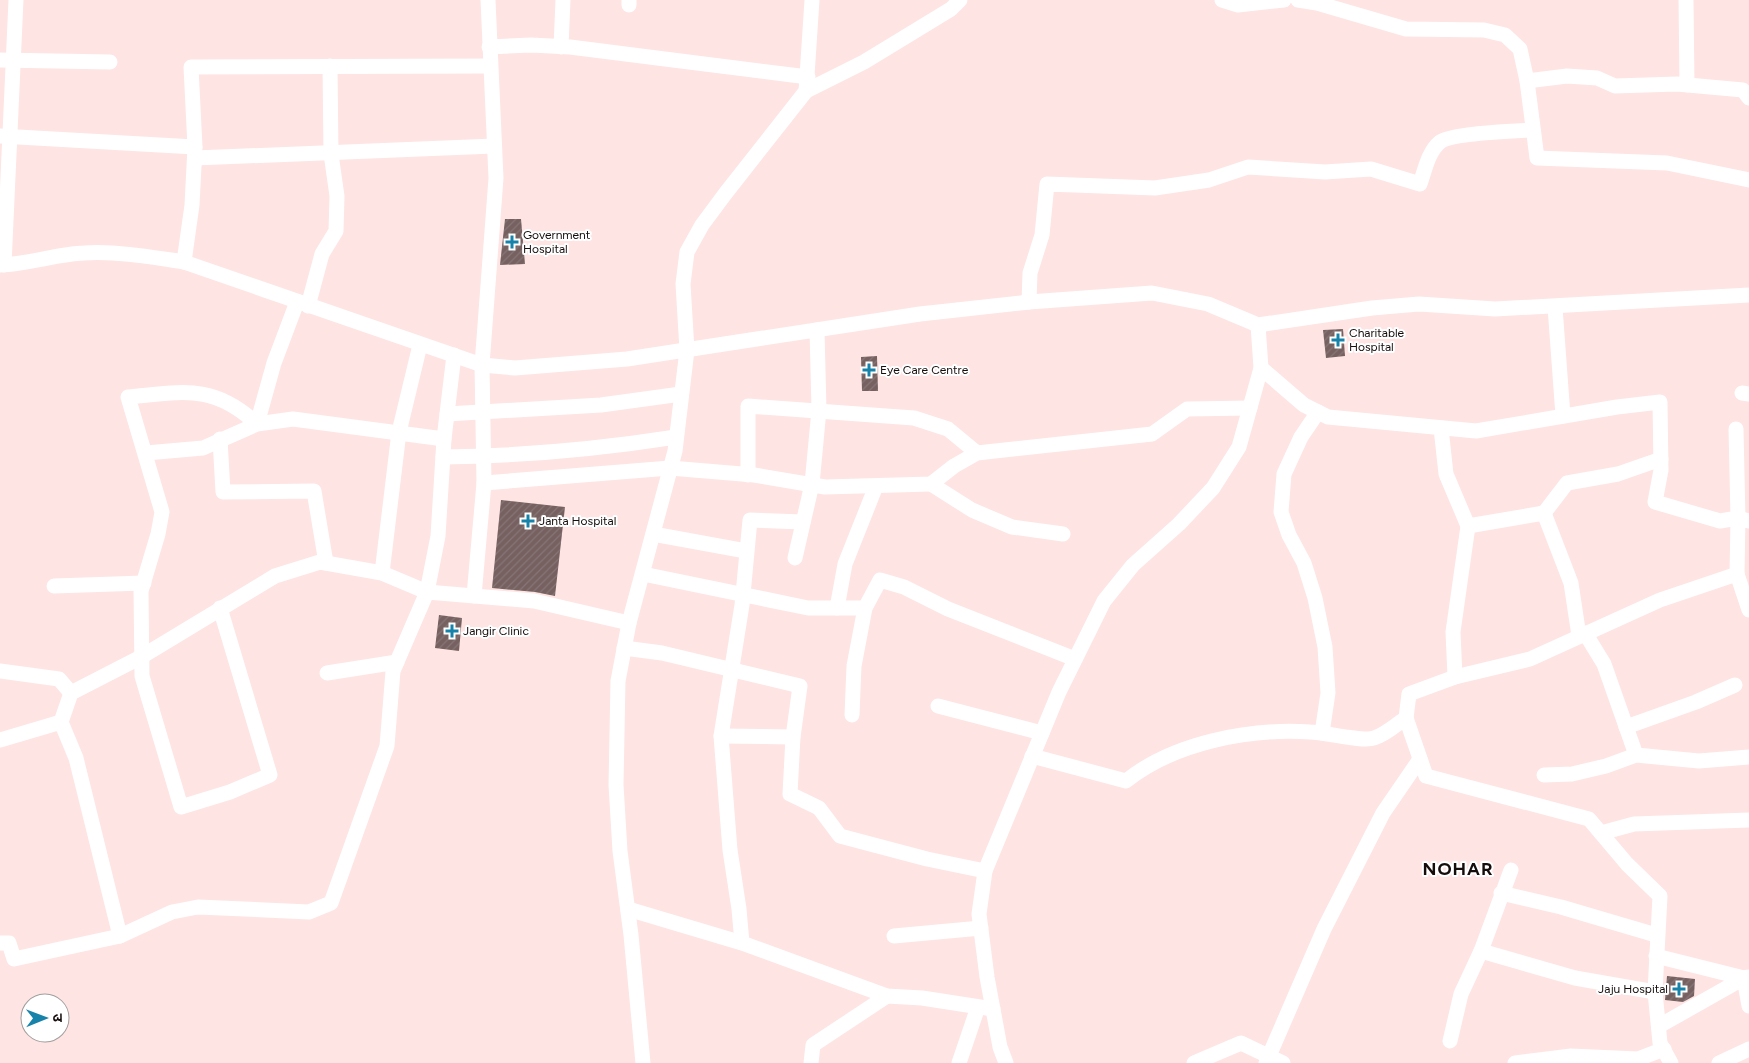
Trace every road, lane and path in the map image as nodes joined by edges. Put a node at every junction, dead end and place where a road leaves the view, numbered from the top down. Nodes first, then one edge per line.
1 (16, 0) edge
2 (488, 0) edge
3 (563, 0) edge
4 (812, 0) edge
5 (960, 0) edge
6 (1222, 0) edge
7 (1284, 0) edge
8 (1298, 0) edge
9 (1686, 0) edge
10 (489, 47) junction
11 (561, 47) junction
12 (7, 60) edge
13 (110, 62) dead end
14 (330, 66) junction
15 (490, 66) junction
16 (1527, 81) junction
17 (807, 84) junction
18 (1687, 85) junction
19 (1749, 98) edge
20 (1533, 130) junction
21 (4, 136) edge
22 (494, 146) junction
23 (195, 153) junction
24 (331, 154) junction
25 (1749, 180) edge
26 (184, 262) junction
27 (2, 265) edge
28 (1749, 295) edge
29 (1030, 302) junction
30 (302, 304) junction
31 (1555, 307) junction
32 (1258, 325) junction
33 (817, 330) junction
34 (420, 345) junction
35 (686, 350) junction
36 (454, 355) junction
37 (482, 366) junction
38 (1261, 368) junction
39 (681, 394) junction
40 (1250, 408) junction
41 (819, 410) junction
42 (482, 412) junction
43 (1318, 412) junction
44 (447, 414) junction
45 (1563, 416) junction
46 (257, 424) junction
47 (1441, 428) junction
48 (1736, 429) dead end
49 (399, 432) junction
50 (676, 437) junction
51 (220, 439) junction
52 (444, 439) junction
53 (977, 453) junction
54 (146, 454) junction
55 (443, 457) junction
56 (483, 457) junction
57 (1661, 459) junction
58 (670, 468) junction
59 (748, 474) junction
60 (484, 483) junction
61 (812, 484) junction
62 (931, 484) junction
63 (876, 486) junction
64 (1544, 513) junction
65 (1744, 520) edge
66 (803, 522) junction
67 (1468, 526) junction
68 (653, 534) junction
69 (1063, 534) dead end
70 (746, 551) junction
71 (795, 558) dead end
72 (326, 563) junction
73 (382, 573) junction
74 (643, 574) junction
75 (1737, 574) junction
76 (144, 583) junction
77 (54, 586) dead end
78 (427, 592) junction
79 (742, 594) junction
80 (474, 596) junction
81 (220, 608) junction
82 (837, 608) junction
83 (865, 608) junction
84 (1749, 610) edge
85 (629, 623) junction
86 (1582, 634) junction
87 (624, 648) junction
88 (141, 657) junction
89 (1075, 660) junction
90 (397, 662) junction
91 (731, 668) junction
92 (0, 672) edge
93 (326, 673) dead end
94 (1455, 677) junction
95 (1736, 685) dead end
96 (72, 693) junction
97 (938, 706) dead end
98 (852, 715) dead end
99 (1406, 718) junction
100 (61, 722) junction
101 (1626, 727) junction
102 (1042, 733) junction
103 (1322, 733) junction
104 (721, 736) junction
105 (792, 738) junction
106 (0, 740) edge
107 (1636, 755) junction
108 (1032, 756) junction
109 (1749, 756) edge
110 (1420, 759) junction
111 (1544, 775) dead end
112 (1749, 820) edge
113 (1601, 833) junction
114 (1511, 870) dead end
115 (985, 871) junction
116 (1501, 893) junction
117 (628, 909) junction
118 (981, 928) junction
119 (1656, 935) junction
120 (120, 936) junction
121 (894, 936) dead end
122 (0, 943) edge
123 (742, 943) junction
124 (1481, 951) junction
125 (1656, 956) junction
126 (1746, 977) edge
127 (1654, 992) junction
128 (887, 996) junction
129 (1749, 1006) edge
130 (978, 1007) junction
131 (993, 1009) junction
132 (1659, 1026) junction
133 (1450, 1041) dead end
134 (1664, 1049) junction
135 (1749, 1049) edge
136 (1267, 1060) edge
137 (1588, 1060) edge
138 (1638, 1061) edge
139 (643, 1063) edge
140 (811, 1063) edge
141 (959, 1063) edge
142 (1006, 1063) edge
143 (1194, 1063) edge
144 (1283, 1063) edge
145 (1516, 1063) edge
146 (1671, 1063) edge
147 (1719, 1063) edge

1 - 12 street
2 - 10 street
3 - 11 street
4 - 17 street
5 - 17 street
6 - 7 street
8 - 16 street
9 - 18 street
10 - 11 street
10 - 15 street
11 - 17 street
12 - 13 street
12 - 21 street
14 - 15 street
14 - 23 street
14 - 24 street
15 - 22 street
16 - 18 street
16 - 20 street
17 - 35 street
18 - 19 street
20 - 25 street
20 - 29 street
21 - 23 street
21 - 27 street
22 - 24 street
22 - 37 street
23 - 24 street
23 - 26 street
24 - 30 street
26 - 27 street
26 - 30 street
28 - 31 street
29 - 32 street
29 - 33 street
30 - 34 street
30 - 46 street
31 - 32 street
31 - 45 street
32 - 38 street
33 - 35 street
33 - 41 street
34 - 36 street
34 - 49 street
35 - 37 street
35 - 39 street
36 - 37 street
36 - 44 street
37 - 42 street
38 - 40 street
38 - 43 street
39 - 42 street
39 - 50 street
40 - 53 street
40 - 89 street
41 - 53 street
41 - 59 street
41 - 61 street
42 - 44 street
42 - 56 street
43 - 47 street
43 - 103 street
44 - 52 street
45 - 47 street
45 - 57 street
46 - 49 street
46 - 51 street
46 - 54 street
47 - 67 street
48 - 65 street
49 - 52 street
49 - 73 street
50 - 56 street
50 - 58 street
51 - 54 street
51 - 72 street
52 - 55 street
53 - 62 street
54 - 76 street
55 - 56 street
55 - 78 street
56 - 60 street
57 - 64 street
57 - 65 street
58 - 59 street
58 - 60 street
58 - 68 street
59 - 61 street
60 - 80 street
61 - 63 street
61 - 66 street
62 - 63 street
62 - 69 street
63 - 82 street
64 - 67 street
64 - 86 street
65 - 75 street
66 - 70 street
66 - 71 street
67 - 94 street
68 - 70 street
68 - 74 street
70 - 79 street
72 - 73 street
72 - 81 street
73 - 78 street
74 - 79 street
74 - 85 street
75 - 84 street
75 - 86 street
76 - 77 street
76 - 88 street
78 - 80 street
78 - 90 street
79 - 82 street
79 - 91 street
80 - 85 street
81 - 88 street
81 - 88 street
82 - 83 street
83 - 89 street
83 - 98 street
85 - 87 street
86 - 94 street
86 - 101 street
87 - 91 street
87 - 117 street
88 - 96 street
89 - 102 street
90 - 93 street
90 - 120 street
91 - 104 street
91 - 105 street
92 - 96 street
94 - 99 street
95 - 101 street
96 - 100 street
97 - 102 street
99 - 103 street
99 - 110 street
100 - 106 street
100 - 120 street
101 - 107 street
102 - 108 street
103 - 108 street
104 - 105 street
104 - 123 street
105 - 115 street
107 - 109 street
107 - 111 street
108 - 115 street
110 - 113 street
110 - 136 street
112 - 113 street
113 - 119 street
114 - 116 street
115 - 118 street
116 - 119 street
116 - 124 street
117 - 123 street
117 - 139 street
118 - 121 street
118 - 131 street
119 - 125 street
120 - 122 street
123 - 128 street
124 - 127 street
124 - 133 street
125 - 126 street
125 - 127 street
126 - 129 street
126 - 132 street
127 - 132 street
128 - 130 street
128 - 140 street
130 - 131 street
130 - 141 street
131 - 142 street
132 - 134 street
134 - 138 street
134 - 146 street
135 - 147 street
136 - 143 street
136 - 144 street
137 - 138 street
137 - 145 street

